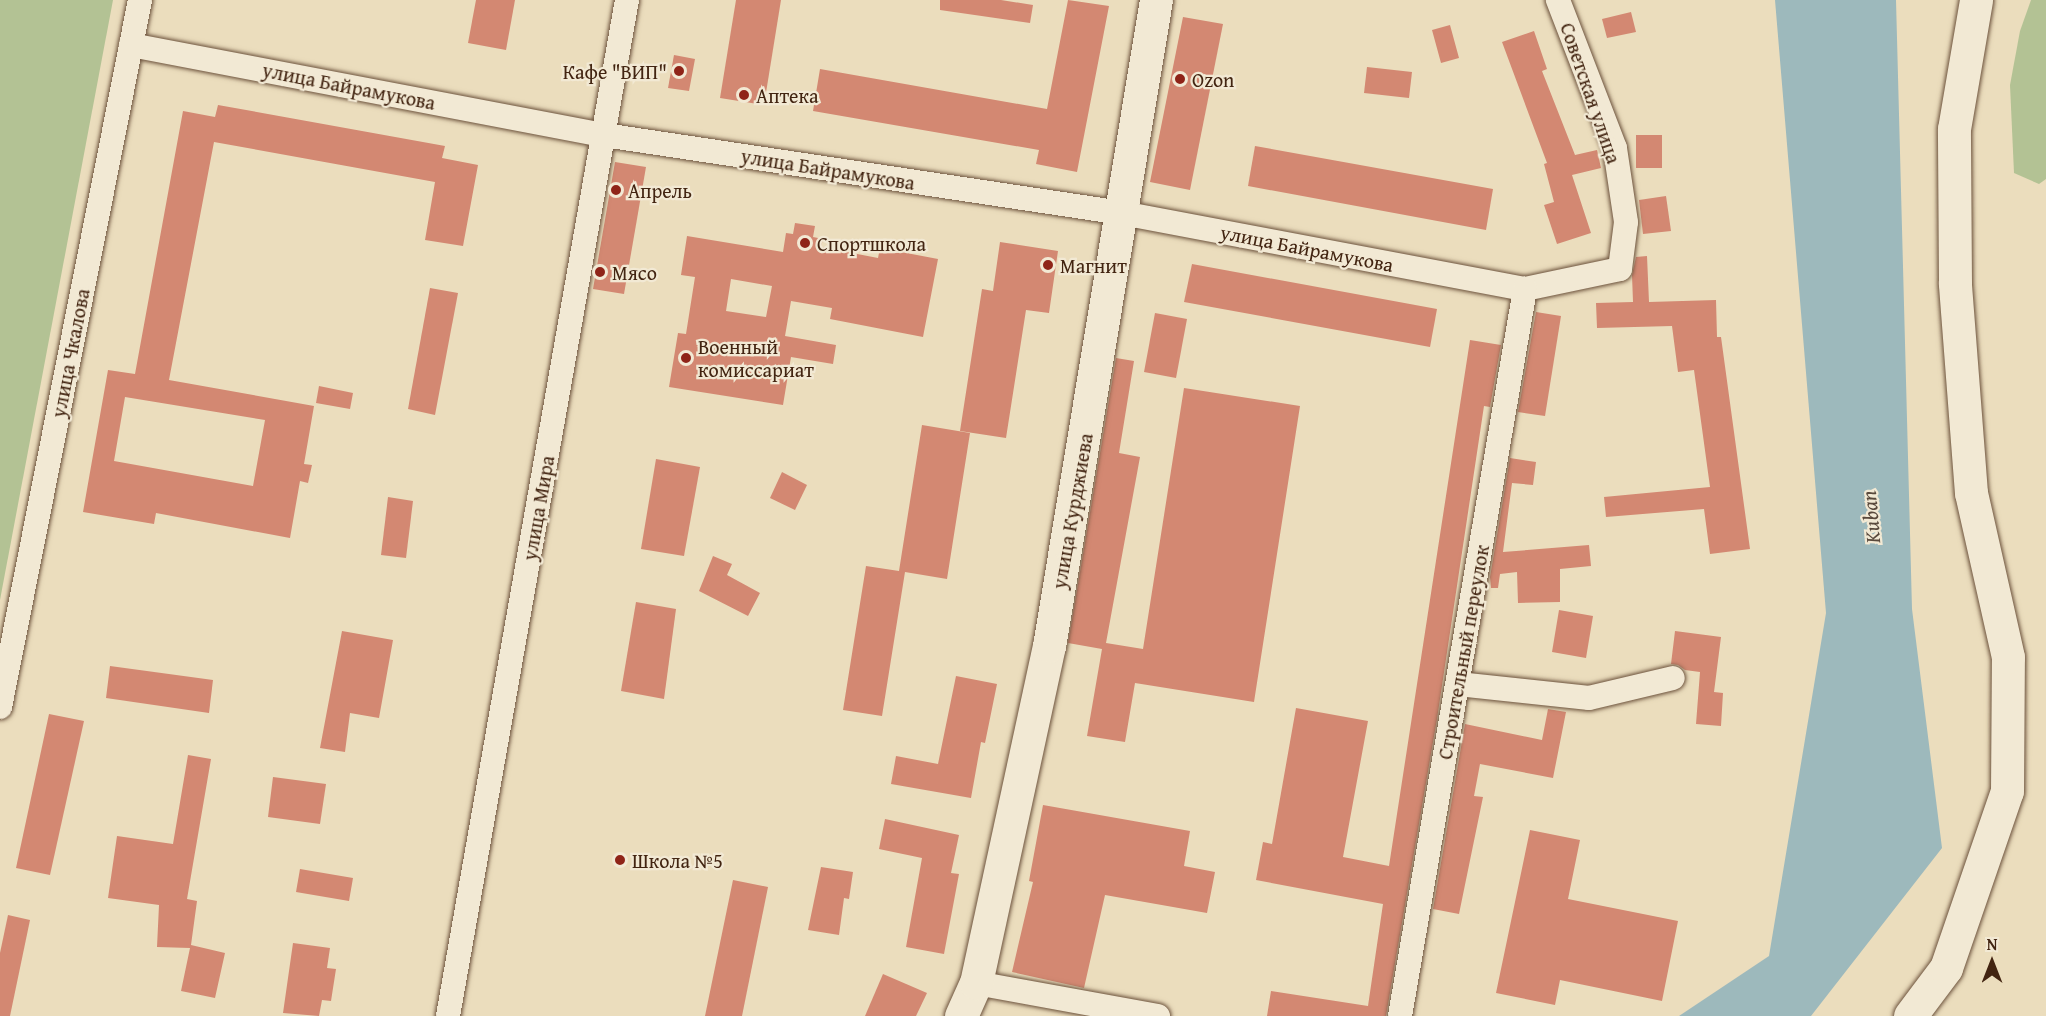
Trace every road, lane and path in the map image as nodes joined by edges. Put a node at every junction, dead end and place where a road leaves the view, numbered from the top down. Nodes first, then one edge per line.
1 (140, 0) edge
2 (627, 0) edge
3 (1156, 0) edge
4 (1558, 0) edge
5 (1976, 0) edge
6 (131, 45) junction
7 (604, 135) junction
8 (1122, 213) junction
9 (1526, 289) junction
10 (1673, 678) dead end
11 (1458, 684) junction
12 (0, 707) edge
13 (976, 982) junction
14 (448, 1016) edge
15 (961, 1016) edge
16 (1158, 1016) edge
17 (1400, 1016) edge
18 (1910, 1016) edge

1 - 6 street, улица Чкалова
2 - 7 street, улица Мира
3 - 8 street, улица Курджиева
4 - 9 street, Советская улица
5 - 18 street
6 - 7 street, улица Байрамукова
6 - 12 street, улица Чкалова
7 - 8 street, улица Байрамукова
7 - 14 street, улица Мира
8 - 9 street, улица Байрамукова
8 - 13 street, улица Курджиева
9 - 11 street, Строительный переулок
10 - 11 street
11 - 17 street, Строительный переулок
13 - 15 street, улица Курджиева
13 - 16 street

